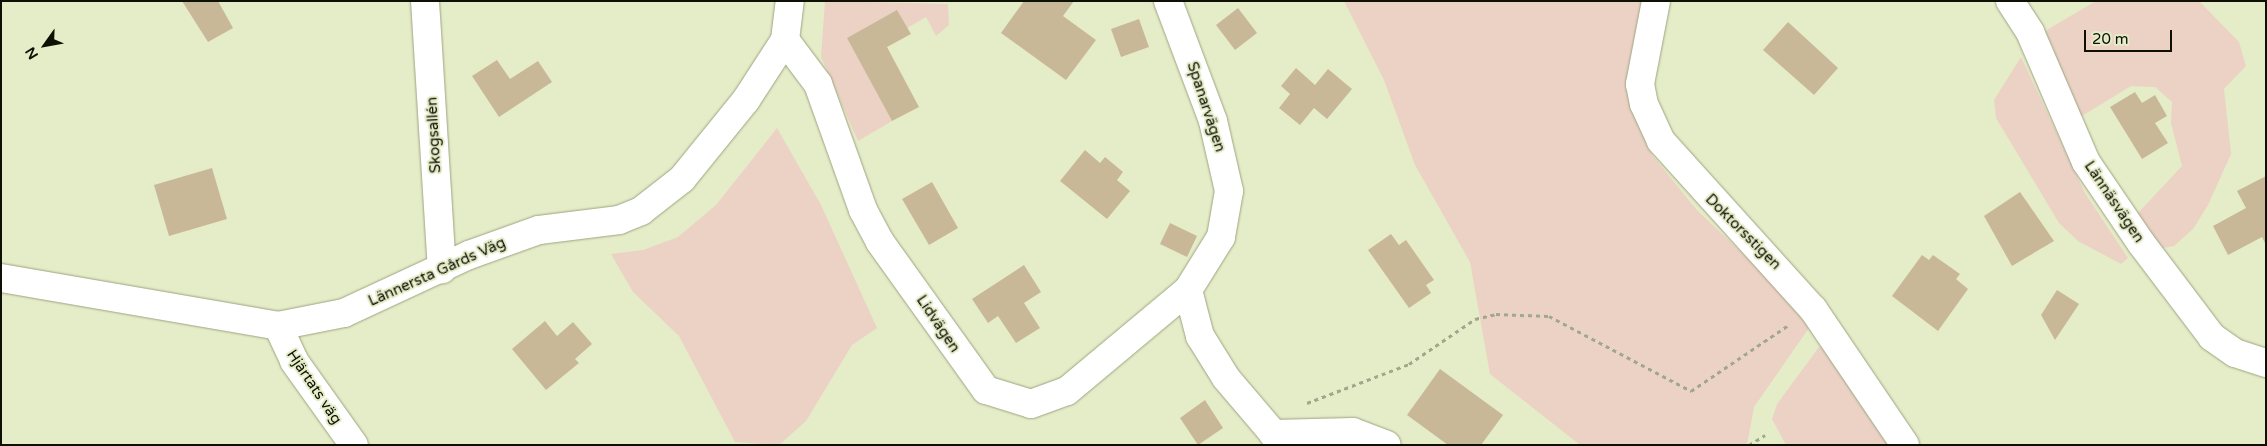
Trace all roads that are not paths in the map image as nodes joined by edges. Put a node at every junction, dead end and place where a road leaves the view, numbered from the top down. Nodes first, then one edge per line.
1 (425, 1) edge
2 (790, 1) edge
3 (1168, 1) edge
4 (1656, 1) edge
5 (2010, 1) edge
6 (785, 40) junction
7 (442, 269) junction
8 (1, 278) edge
9 (1188, 290) junction
10 (278, 326) junction
11 (2266, 363) edge
12 (1278, 439) edge
13 (354, 445) edge
14 (1387, 445) edge
15 (1905, 445) edge

1 - 7 street, Skogsallén
2 - 6 street, Lännersta Gårds Väg
3 - 9 street, Spanarvägen
4 - 15 street, Doktorsstigen
5 - 11 street, Lännäsvägen
6 - 7 street, Lännersta Gårds Väg
6 - 9 street, Lidvägen
7 - 10 street, Lännersta Gårds Väg
8 - 10 street, Lännersta Gårds Väg
9 - 12 street
10 - 13 street, Hjärtats väg
12 - 14 street

